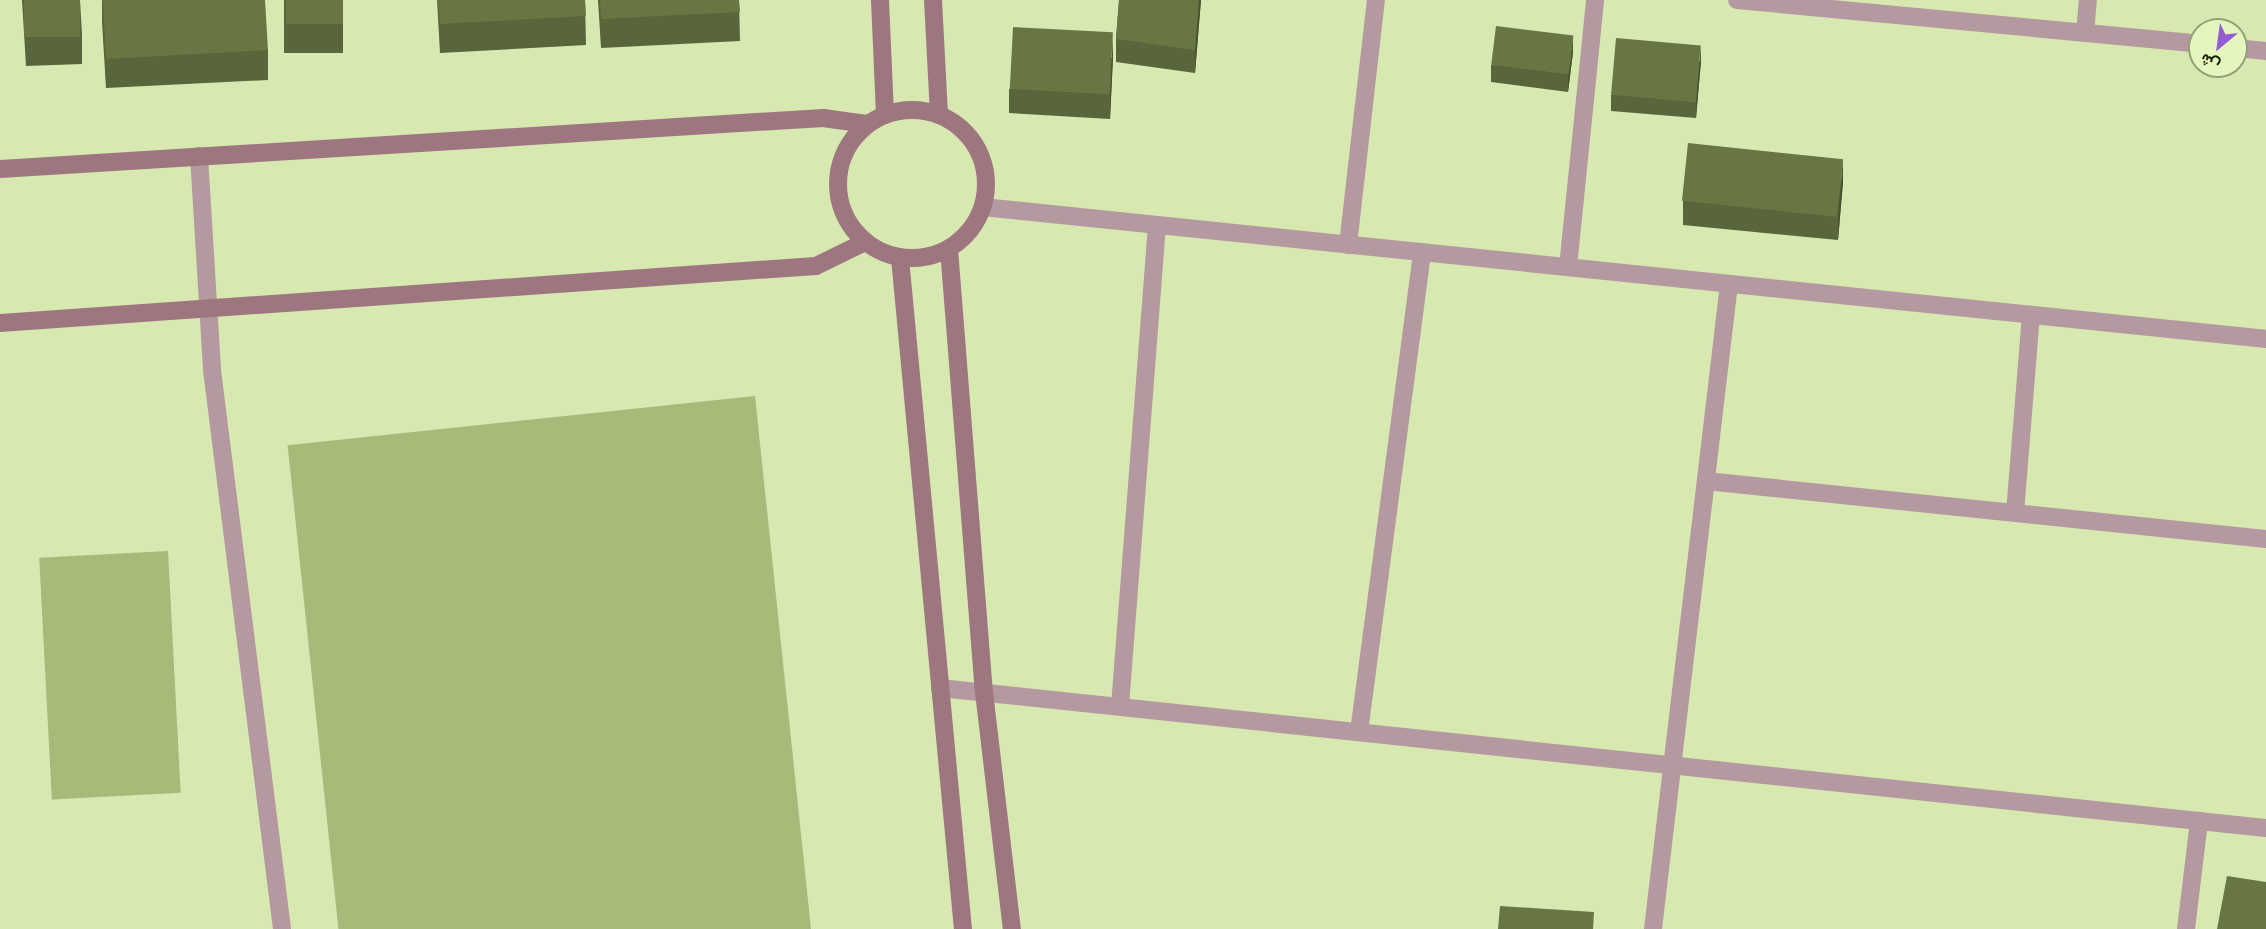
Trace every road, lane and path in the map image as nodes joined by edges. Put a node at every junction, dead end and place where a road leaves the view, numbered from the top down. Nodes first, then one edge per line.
1 (879, 0) edge
2 (933, 0) edge
3 (1376, 0) edge
4 (1595, 0) edge
5 (1737, 0) edge
6 (2088, 0) edge
7 (2085, 33) junction
8 (2188, 43) edge
9 (2248, 49) edge
10 (2266, 51) edge
11 (885, 115) junction
12 (939, 115) junction
13 (867, 124) junction
14 (199, 156) junction
15 (0, 169) edge
16 (983, 207) junction
17 (1157, 225) junction
18 (865, 242) junction
19 (1348, 244) junction
20 (949, 249) junction
21 (1422, 252) junction
22 (900, 258) junction
23 (1568, 267) junction
24 (1729, 284) junction
25 (208, 308) junction
26 (2031, 315) junction
27 (0, 323) edge
28 (2266, 339) edge
29 (1706, 482) junction
30 (2015, 513) junction
31 (2266, 539) edge
32 (940, 688) junction
33 (984, 692) junction
34 (1120, 706) junction
35 (1359, 732) junction
36 (1672, 765) junction
37 (2199, 821) junction
38 (2266, 828) edge
39 (282, 929) edge
40 (963, 929) edge
41 (1012, 929) edge
42 (1653, 929) edge
43 (2186, 929) edge

1 - 11 main road
2 - 12 main road
3 - 19 street
4 - 23 street
5 - 7 street
6 - 7 street
7 - 8 street
9 - 10 street
11 - 12 main road
11 - 13 main road
12 - 16 main road
13 - 14 main road
13 - 18 main road
14 - 15 main road
14 - 25 street
16 - 17 street
16 - 20 main road
17 - 19 street
17 - 34 street
18 - 22 main road
18 - 25 main road
19 - 21 street
20 - 22 main road
20 - 33 main road
21 - 23 street
21 - 35 street
22 - 32 main road
23 - 24 street
24 - 26 street
24 - 29 street
25 - 27 main road
25 - 39 street
26 - 28 street
26 - 30 street
29 - 30 street
29 - 36 street
30 - 31 street
32 - 33 street
32 - 40 main road
33 - 34 street
33 - 41 main road
34 - 35 street
35 - 36 street
36 - 37 street
36 - 42 street
37 - 38 street
37 - 43 street

